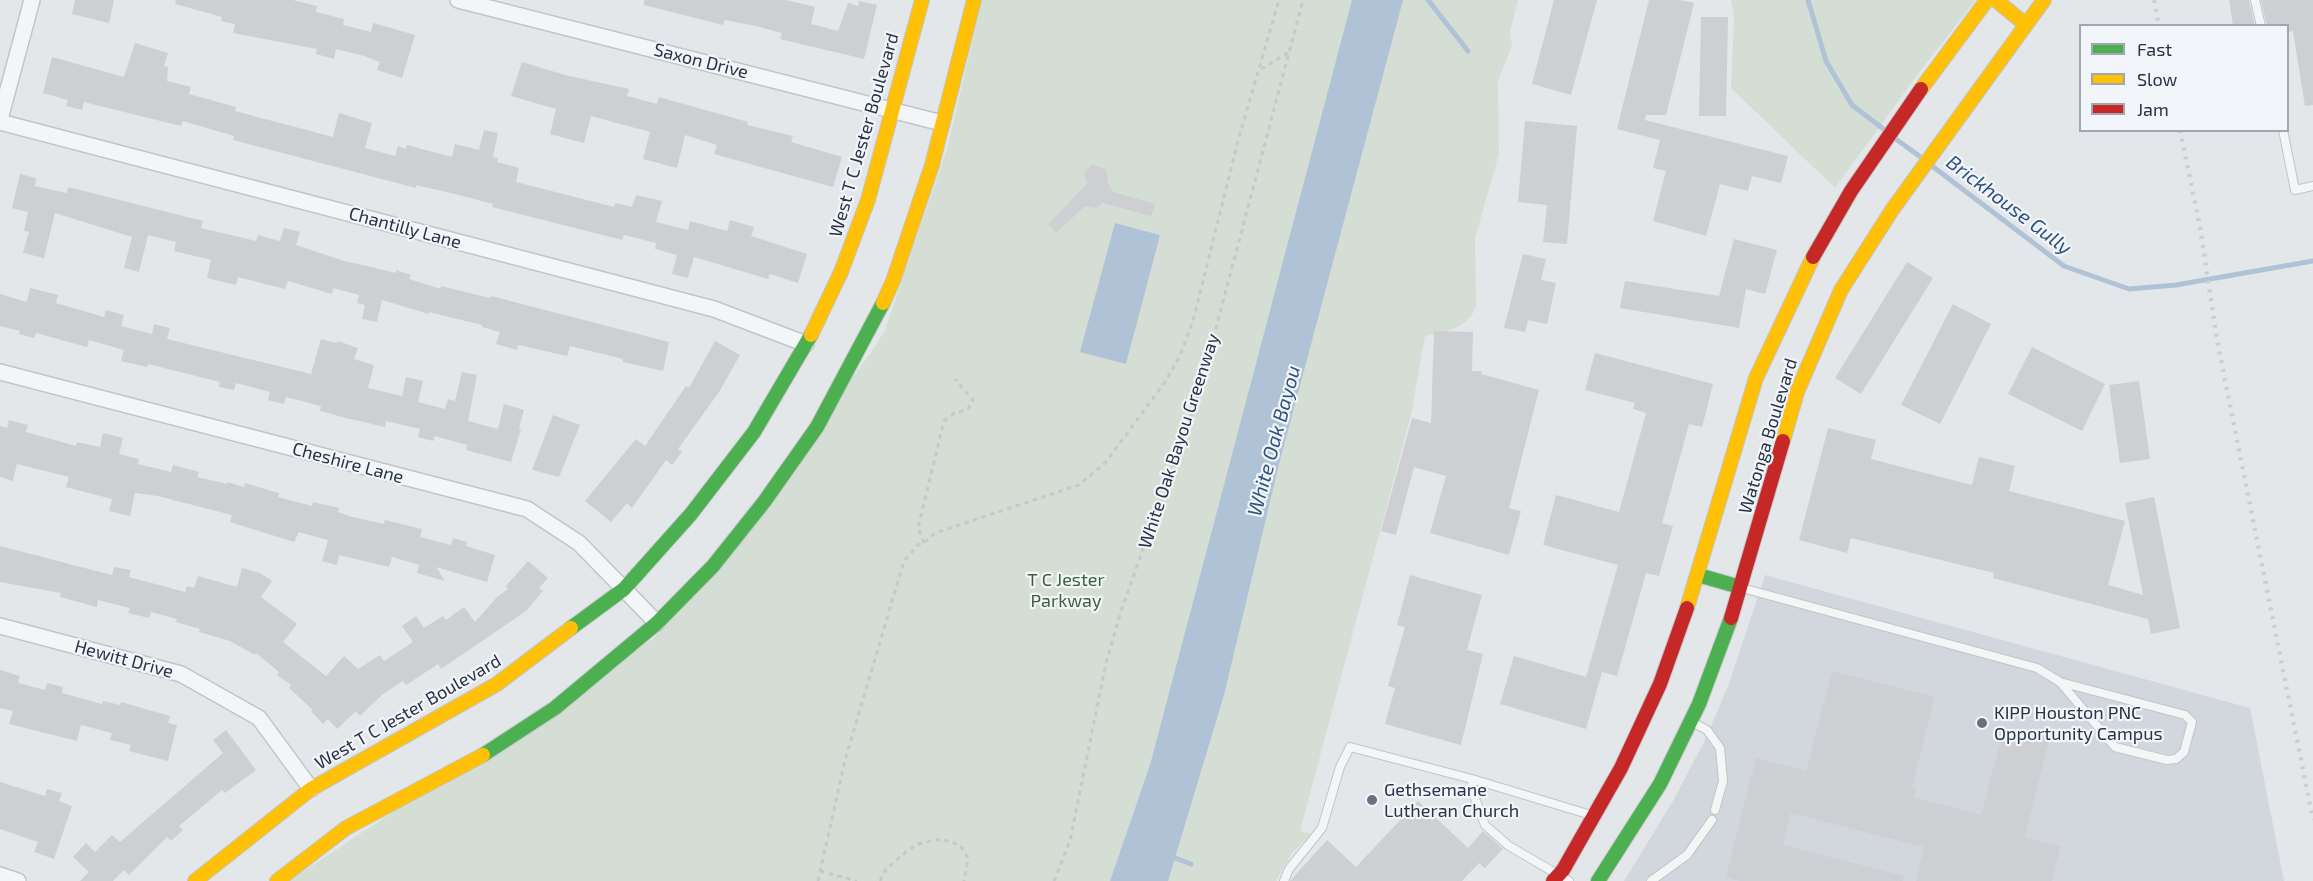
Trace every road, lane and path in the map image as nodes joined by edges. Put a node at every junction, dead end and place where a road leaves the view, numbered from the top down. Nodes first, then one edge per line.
1 (32, 0) edge
2 (459, 0) edge
3 (922, 0) edge
4 (974, 0) edge
5 (1279, 0) edge
6 (1303, 0) edge
7 (1987, 0) edge
8 (1996, 0) edge
9 (2044, 0) edge
10 (2255, 0) edge
11 (2261, 24) edge
12 (2026, 25) junction
13 (1289, 52) junction
14 (1259, 70) junction
15 (894, 110) junction
16 (0, 121) edge
17 (942, 123) junction
18 (2283, 132) edge
19 (2313, 186) edge
20 (806, 344) junction
21 (0, 372) edge
22 (955, 379) dead end
23 (924, 543) junction
24 (1698, 575) junction
25 (1740, 587) junction
26 (624, 589) junction
27 (657, 623) junction
28 (0, 626) edge
29 (2060, 682) junction
30 (1691, 721) junction
31 (1472, 779) junction
32 (310, 789) junction
33 (1715, 810) dead end
34 (1593, 816) junction
35 (1712, 820) dead end
36 (820, 871) junction
37 (0, 876) edge
38 (1560, 879) edge
39 (18, 881) edge
40 (195, 881) edge
41 (277, 881) edge
42 (818, 881) edge
43 (857, 881) edge
44 (880, 881) edge
45 (964, 881) edge
46 (1054, 881) edge
47 (1284, 881) edge
48 (1598, 881) edge
49 (1651, 881) edge

1 - 16 street
2 - 15 street, Saxon Drive
3 - 15 main road, West T C Jester Boulevard
4 - 17 main road
5 - 14 path
6 - 13 path, White Oak Bayou Greenway
7 - 24 main road, Watonga Boulevard
8 - 12 main road
9 - 12 main road, Watonga Boulevard
10 - 11 lane
12 - 25 main road, Watonga Boulevard
13 - 14 path
13 - 46 path, White Oak Bayou Greenway
14 - 23 path
15 - 17 street, Saxon Drive
15 - 20 main road, West T C Jester Boulevard
16 - 20 street, Chantilly Lane
17 - 27 main road
18 - 19 lane
20 - 26 main road, West T C Jester Boulevard
21 - 26 street, Cheshire Lane
22 - 23 path
23 - 36 path
24 - 25 main road
24 - 34 main road, Watonga Boulevard
25 - 29 lane
25 - 30 main road, Watonga Boulevard
26 - 27 street, Cheshire Lane
26 - 32 main road, West T C Jester Boulevard
27 - 41 main road
28 - 32 street, Hewitt Drive
29 - 29 lane
30 - 33 lane
30 - 48 main road, Watonga Boulevard
31 - 34 lane
31 - 38 lane
31 - 47 lane
32 - 40 main road, West T C Jester Boulevard
34 - 38 main road, Watonga Boulevard
35 - 49 lane
36 - 42 path
36 - 43 path
37 - 39 street
44 - 45 path

